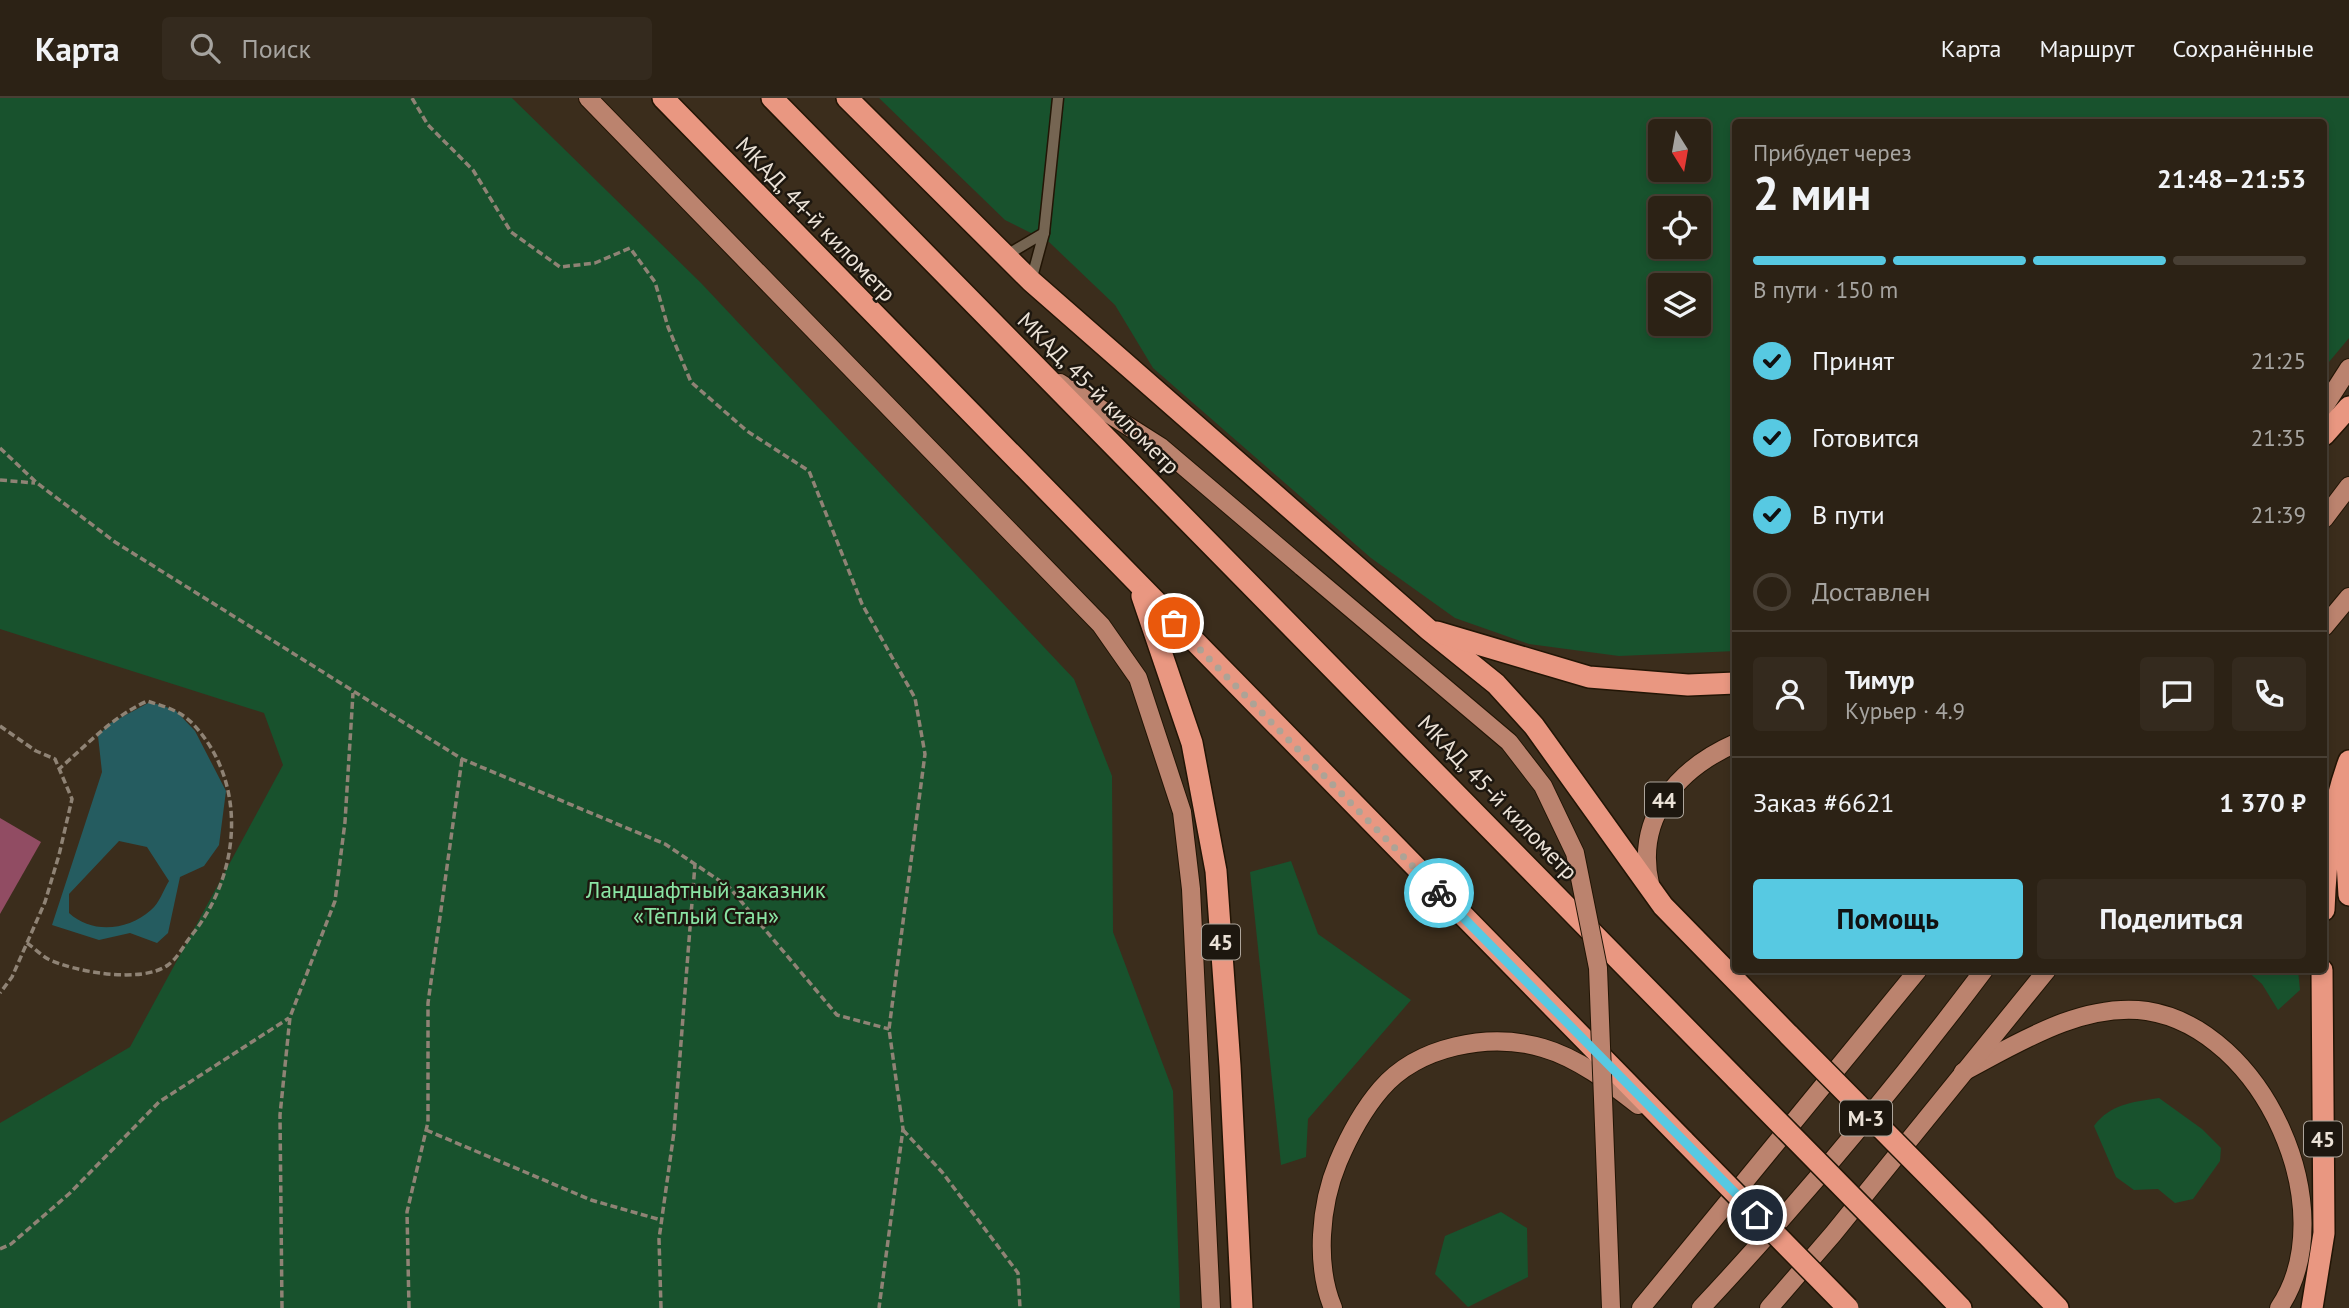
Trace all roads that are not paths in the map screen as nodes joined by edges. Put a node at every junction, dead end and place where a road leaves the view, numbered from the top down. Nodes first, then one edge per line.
1 (588, 98) edge
2 (663, 98) edge
3 (772, 98) edge
4 (847, 98) edge
5 (1058, 98) edge
6 (1044, 233) junction
7 (1005, 256) junction
8 (1031, 281) junction
9 (2349, 368) edge
10 (1040, 370) junction
11 (2335, 404) edge
12 (2327, 427) edge
13 (2349, 486) edge
14 (2327, 515) edge
15 (1139, 587) junction
16 (2349, 597) edge
17 (2327, 623) edge
18 (1429, 630) junction
19 (1732, 684) edge
20 (1732, 745) edge
21 (2349, 761) edge
22 (2349, 799) edge
23 (2327, 852) edge
24 (1651, 888) junction
25 (2349, 895) edge
26 (1915, 973) edge
27 (1982, 973) edge
28 (2045, 973) edge
29 (2322, 973) edge
30 (1963, 1072) junction
31 (1683, 1140) junction
32 (1211, 1308) edge
33 (1242, 1308) edge
34 (1333, 1308) edge
35 (1611, 1308) edge
36 (1641, 1308) edge
37 (1701, 1308) edge
38 (1769, 1308) edge
39 (1848, 1308) edge
40 (1961, 1308) edge
41 (2058, 1308) edge
42 (2279, 1308) edge
43 (2312, 1308) edge

1 - 32 main road
2 - 15 highway, МКАД, 44-й километр
3 - 10 highway, МКАД, 45-й километр
4 - 7 highway
5 - 6 lane
6 - 7 lane
6 - 8 lane
7 - 8 highway
8 - 18 highway
9 - 11 main road
10 - 35 main road, bridge
10 - 40 highway, МКАД, 45-й километр, bridge
11 - 12 highway
13 - 14 main road
15 - 31 highway
15 - 33 highway, 45
16 - 17 main road
18 - 19 highway
18 - 24 highway
20 - 24 main road, 44
21 - 23 highway
22 - 25 highway
24 - 41 highway, bridge
26 - 36 main road
27 - 37 main road, М-3
28 - 30 main road, М-3
29 - 43 highway, 45
30 - 38 main road, М-3
30 - 42 main road
31 - 34 main road
31 - 39 highway, bridge

